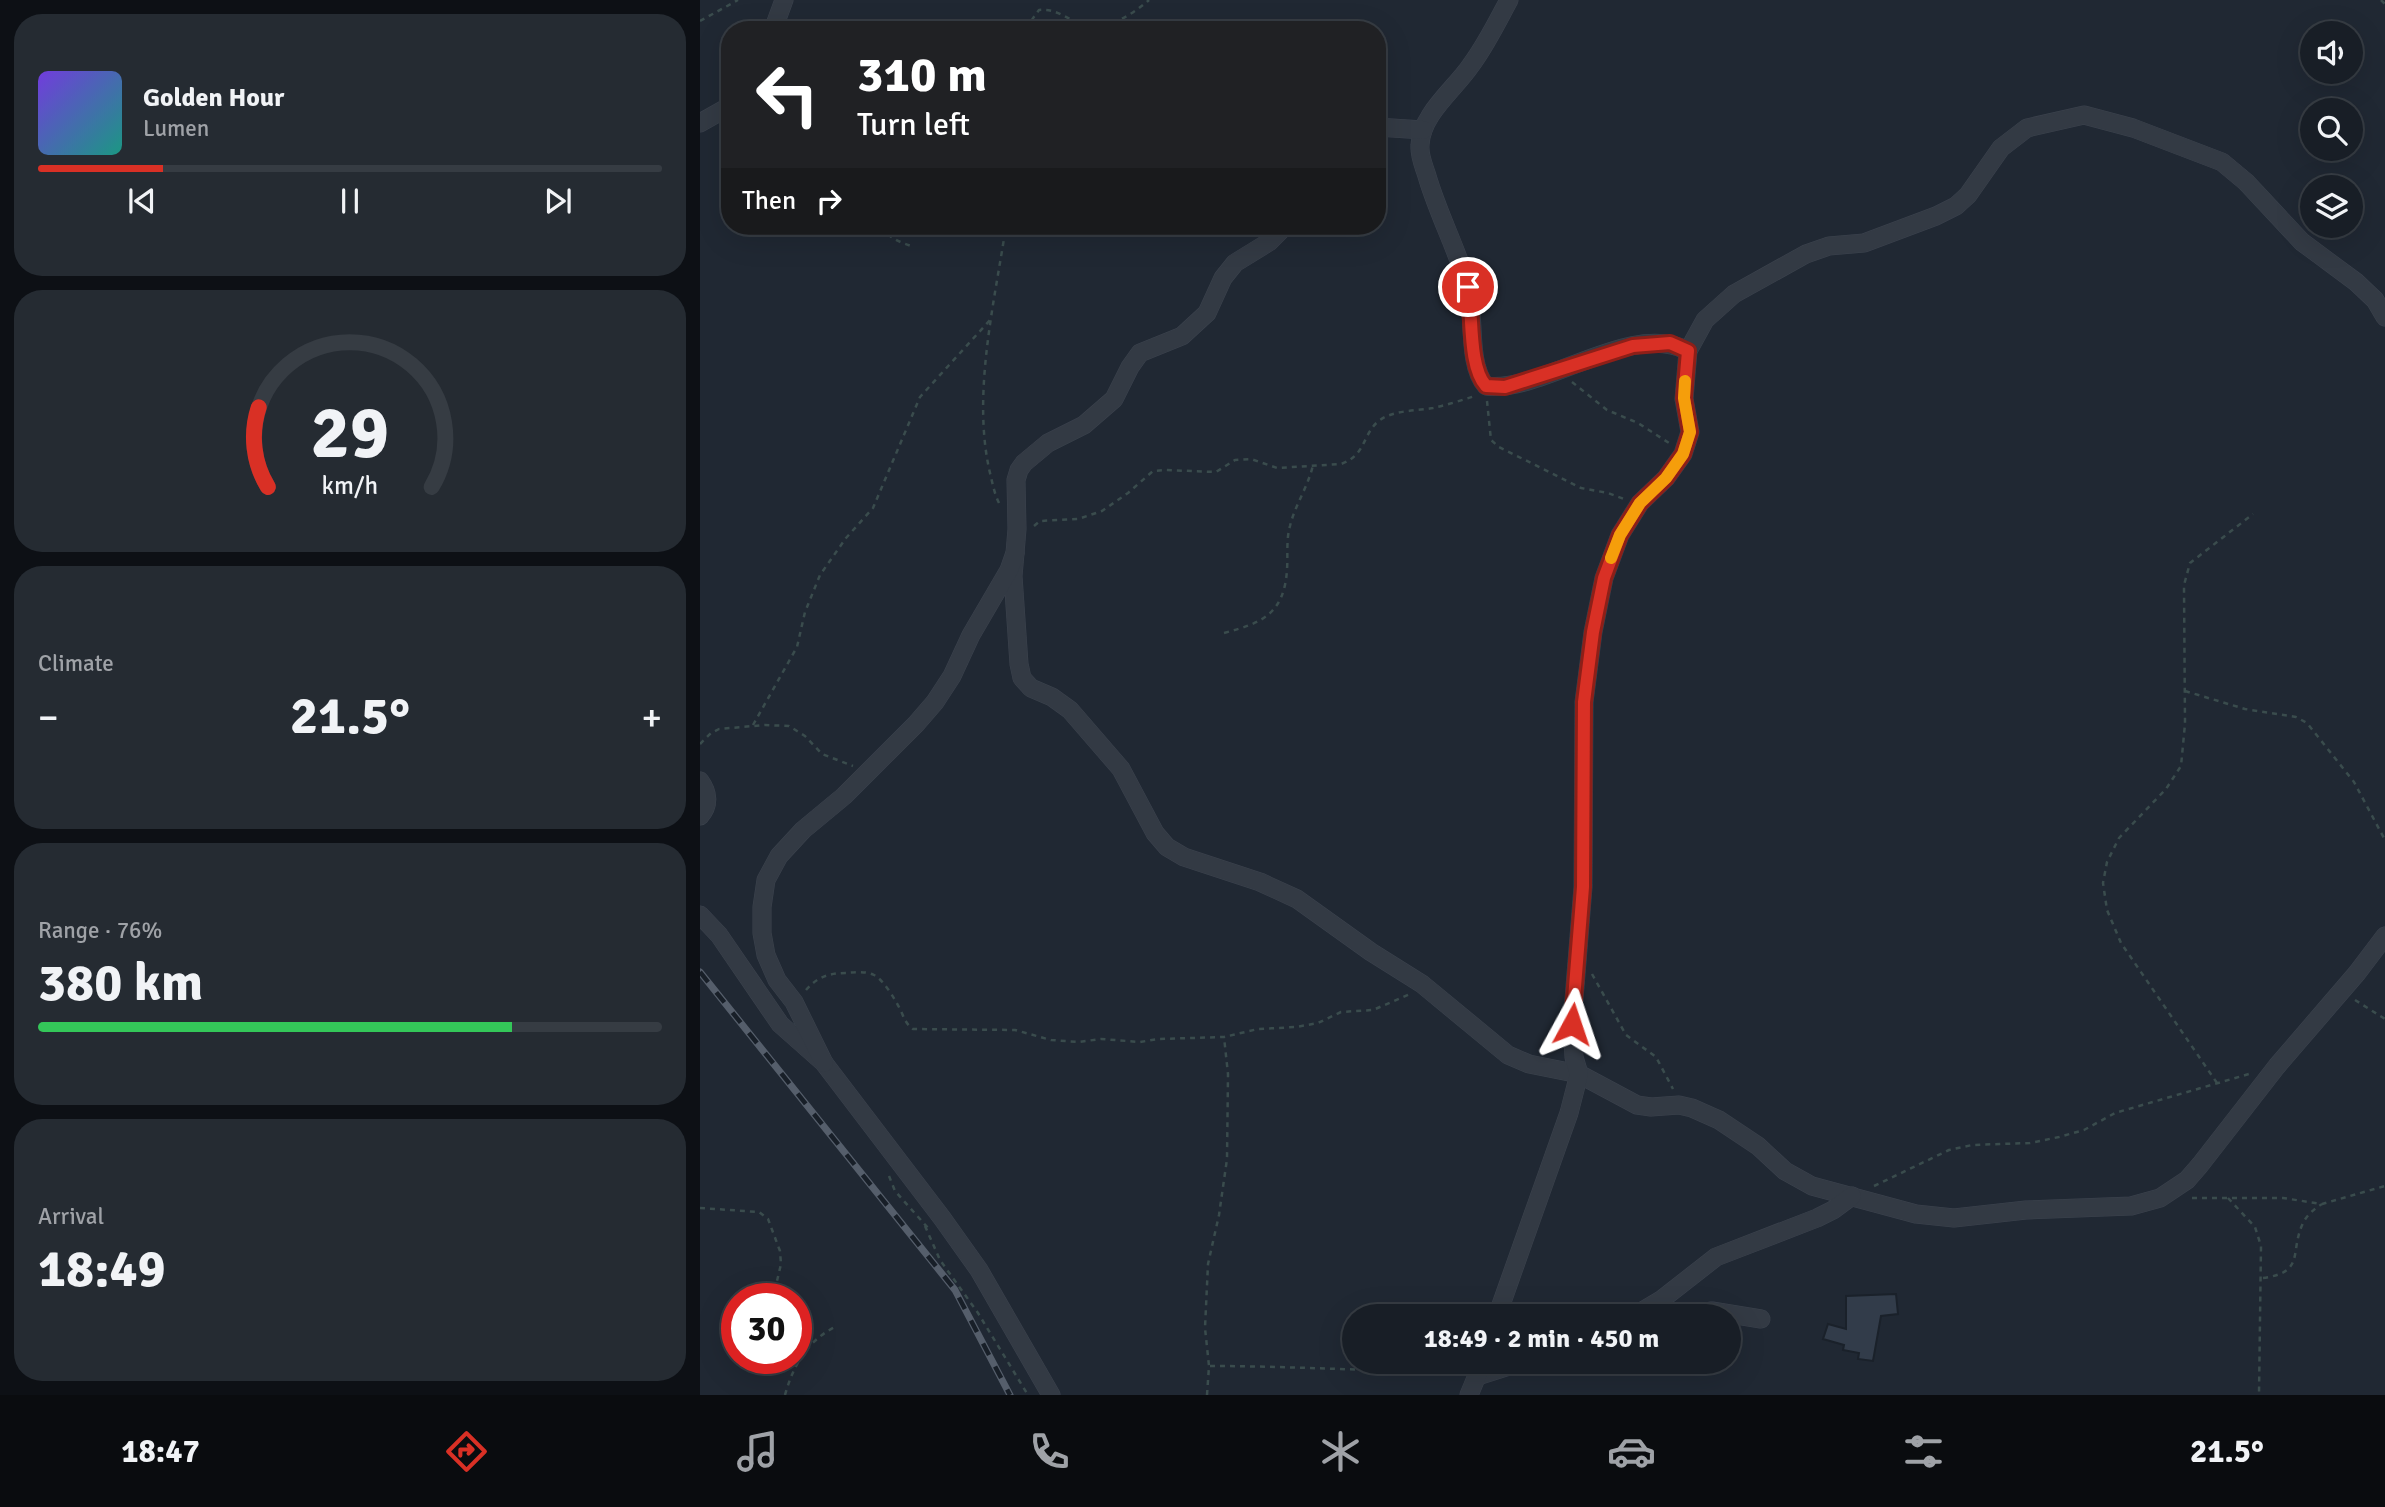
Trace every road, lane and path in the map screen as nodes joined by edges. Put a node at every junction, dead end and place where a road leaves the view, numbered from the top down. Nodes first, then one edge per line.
1 (738, 0) edge
2 (784, 0) edge
3 (1149, 0) edge
4 (1509, 0) edge
5 (2381, 0) edge
6 (2385, 4) edge
7 (700, 21) edge
8 (776, 21) edge
9 (1031, 21) edge
10 (1074, 21) edge
11 (1120, 21) edge
12 (721, 111) edge
13 (700, 123) edge
14 (1386, 128) edge
15 (1423, 130) junction
16 (889, 235) edge
17 (1005, 235) edge
18 (1276, 235) edge
19 (914, 247) dead end
20 (2385, 317) edge
21 (991, 319) junction
22 (1688, 351) junction
23 (1549, 373) junction
24 (1492, 390) junction
25 (1683, 454) junction
26 (1313, 465) junction
27 (1640, 503) junction
28 (2253, 514) dead end
29 (1016, 541) junction
30 (1224, 633) dead end
31 (2185, 691) junction
32 (753, 725) junction
33 (700, 744) edge
34 (870, 769) junction
35 (700, 780) edge
36 (700, 816) edge
37 (2385, 840) edge
38 (700, 915) edge
39 (2385, 936) edge
40 (1579, 954) junction
41 (1426, 987) junction
42 (2342, 991) junction
43 (794, 1002) junction
44 (2385, 1018) edge
45 (1224, 1037) junction
46 (824, 1063) junction
47 (2277, 1066) junction
48 (1578, 1074) junction
49 (2217, 1083) junction
50 (1672, 1089) dead end
51 (2385, 1186) edge
52 (2165, 1195) junction
53 (1852, 1196) junction
54 (2228, 1198) junction
55 (2322, 1204) junction
56 (700, 1208) edge
57 (925, 1226) dead end
58 (2262, 1279) junction
59 (777, 1283) edge
60 (1501, 1304) edge
61 (1654, 1304) edge
62 (1741, 1316) edge
63 (1761, 1319) dead end
64 (835, 1327) dead end
65 (812, 1345) edge
66 (1209, 1366) junction
67 (1342, 1369) edge
68 (792, 1374) edge
69 (1478, 1374) edge
70 (785, 1395) edge
71 (1028, 1395) edge
72 (1051, 1395) edge
73 (1207, 1395) edge
74 (1469, 1395) edge
75 (2259, 1395) edge

1 - 7 path
2 - 8 street
3 - 11 path
4 - 15 street
5 - 6 path
9 - 10 path
12 - 13 street
14 - 15 street
15 - 24 street
16 - 19 path
17 - 21 path
18 - 29 street
20 - 22 street
21 - 29 path
21 - 32 path
22 - 23 street
22 - 25 street
23 - 24 street
23 - 25 path
24 - 26 path
24 - 27 path
25 - 27 street
26 - 29 path
26 - 30 path
27 - 40 street
28 - 31 path
29 - 34 street
29 - 41 street
31 - 37 path
31 - 49 path
32 - 33 path
32 - 34 path
34 - 43 street
35 - 36 street
38 - 46 street
39 - 42 street
40 - 48 street
40 - 50 path
41 - 45 path
41 - 48 street
42 - 44 path
42 - 47 street
43 - 45 path
43 - 46 street
45 - 66 path
46 - 72 street
47 - 49 path
47 - 52 street
48 - 53 street
48 - 60 street
49 - 53 path
51 - 55 path
52 - 53 street
52 - 54 path
53 - 61 street
54 - 55 path
54 - 58 path
55 - 58 path
56 - 59 path
57 - 71 path
58 - 75 path
62 - 63 street
64 - 65 path
66 - 67 path
66 - 73 path
68 - 70 path
69 - 74 street

